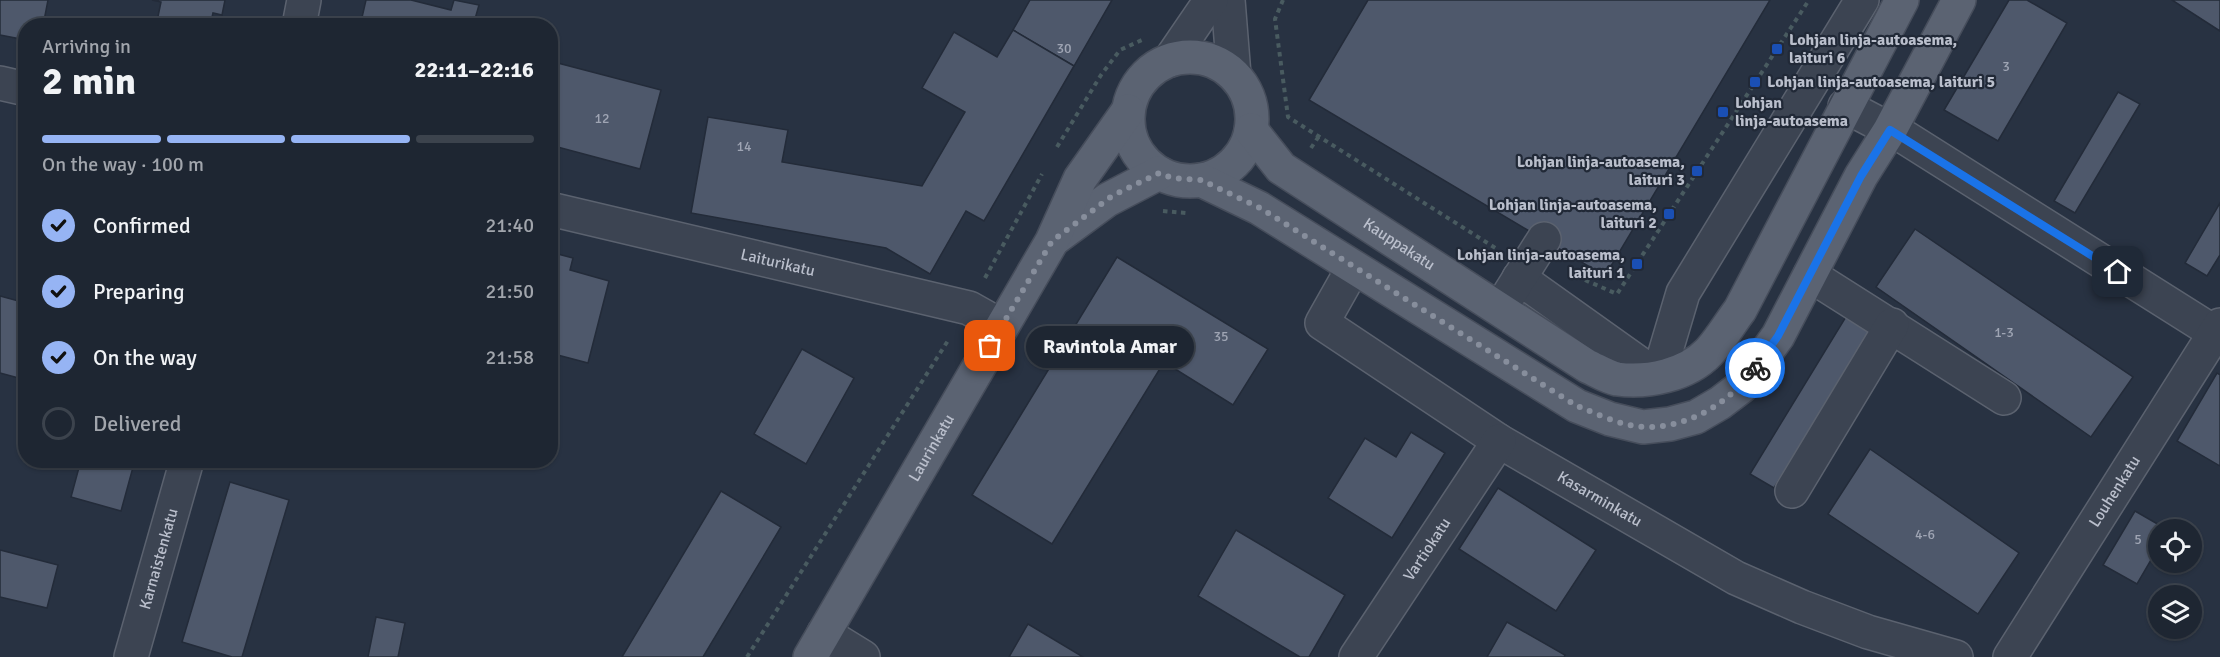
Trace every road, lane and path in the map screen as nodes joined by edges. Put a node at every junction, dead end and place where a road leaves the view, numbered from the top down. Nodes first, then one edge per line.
1 (304, 0) edge
2 (1211, 0) edge
3 (1228, 0) edge
4 (1283, 0) edge
5 (1809, 0) edge
6 (1862, 0) edge
7 (1902, 0) edge
8 (1959, 0) edge
9 (301, 18) edge
10 (1170, 60) junction
11 (1234, 75) junction
12 (0, 83) edge
13 (18, 87) edge
14 (1845, 105) junction
15 (1128, 111) junction
16 (1251, 130) junction
17 (1890, 130) junction
18 (1159, 173) junction
19 (1201, 180) junction
20 (558, 211) edge
21 (1052, 241) junction
22 (1532, 259) junction
23 (1353, 268) junction
24 (1810, 275) junction
25 (1580, 278) dead end
26 (969, 308) junction
27 (1499, 309) junction
28 (1892, 325) junction
29 (1001, 326) junction
30 (2218, 332) edge
31 (1658, 377) junction
32 (2004, 398) dead end
33 (1499, 441) junction
34 (185, 468) edge
35 (1792, 492) dead end
36 (817, 645) edge
37 (131, 657) edge
38 (747, 657) edge
39 (863, 657) edge
40 (1356, 657) edge
41 (1956, 657) edge
42 (2010, 657) edge

1 - 9 street
2 - 10 street
3 - 11 street
4 - 22 path
5 - 25 path
6 - 31 street
7 - 14 main road, Kauppakatu
8 - 17 main road
10 - 11 main road
10 - 15 main road
11 - 16 main road
12 - 13 street
14 - 17 street
14 - 31 main road, Kauppakatu
15 - 18 main road
15 - 21 main road, Laurinkatu
16 - 19 main road
16 - 27 main road, Kauppakatu
17 - 24 main road
17 - 30 street
18 - 19 main road
18 - 21 main road, Laurinkatu
19 - 23 main road
20 - 26 street, Laiturikatu
21 - 29 main road, Laurinkatu
22 - 27 street
22 - 31 street
23 - 24 main road
23 - 33 street, Kasarminkatu
24 - 28 street
26 - 29 street, Laiturikatu
26 - 38 path
27 - 31 main road, Kauppakatu
28 - 32 street
28 - 35 street
29 - 36 main road, Laurinkatu
30 - 42 street, Louhenkatu
33 - 40 street, Vartiokatu
33 - 41 street, Kasarminkatu
34 - 37 street, Karnaistenkatu
36 - 39 street

